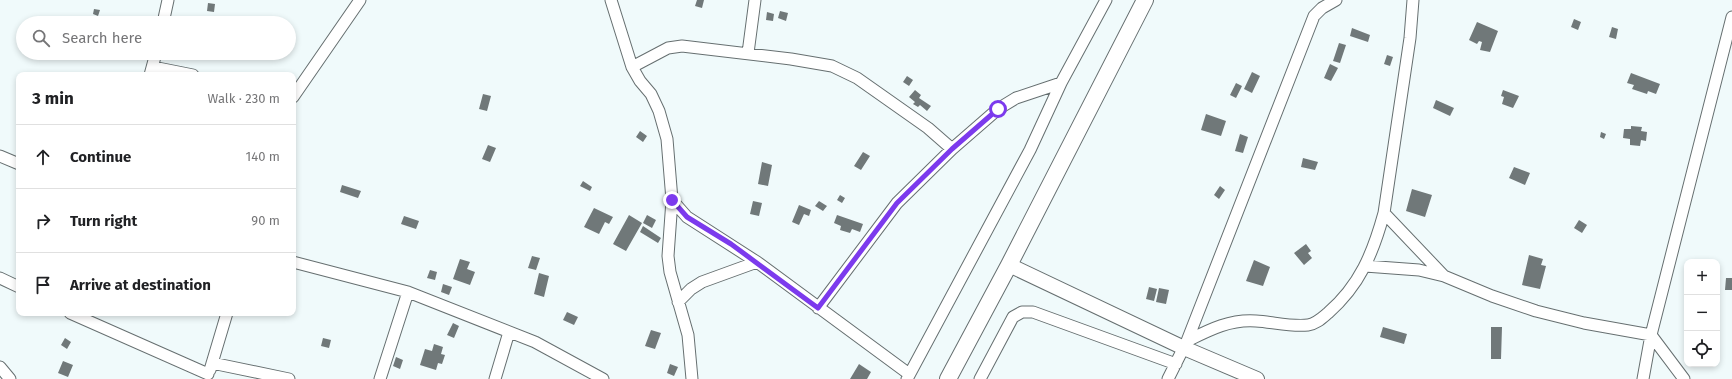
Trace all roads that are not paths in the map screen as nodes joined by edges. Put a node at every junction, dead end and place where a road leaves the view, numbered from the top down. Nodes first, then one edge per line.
1 (168, 0) edge
2 (360, 0) edge
3 (611, 0) edge
4 (755, 0) edge
5 (1106, 0) edge
6 (1145, 0) edge
7 (1336, 0) edge
8 (1413, 0) edge
9 (165, 16) edge
10 (1732, 17) edge
11 (1729, 44) edge
12 (748, 53) junction
13 (154, 60) edge
14 (632, 67) junction
15 (152, 71) edge
16 (162, 72) edge
17 (1061, 83) junction
18 (296, 91) edge
19 (952, 149) junction
20 (0, 156) edge
21 (16, 163) edge
22 (672, 200) junction
23 (1384, 213) junction
24 (757, 262) junction
25 (296, 263) edge
26 (1009, 265) junction
27 (1365, 266) junction
28 (1444, 276) junction
29 (0, 278) edge
30 (16, 286) edge
31 (408, 292) junction
32 (678, 302) junction
33 (818, 308) junction
34 (77, 316) edge
35 (226, 316) edge
36 (509, 332) junction
37 (1651, 335) junction
38 (1185, 345) junction
39 (212, 363) junction
40 (1176, 364) junction
41 (0, 367) edge
42 (207, 376) edge
43 (908, 377) edge
44 (10, 379) edge
45 (289, 379) edge
46 (380, 379) edge
47 (495, 379) edge
48 (603, 379) edge
49 (692, 379) edge
50 (948, 379) edge
51 (980, 379) edge
52 (1168, 379) edge
53 (1257, 379) edge
54 (1643, 379) edge
55 (1684, 379) edge

1 - 9 street
2 - 18 street
3 - 14 street
4 - 12 street
5 - 17 street
6 - 26 main road
7 - 38 street
8 - 23 street
10 - 11 street
11 - 37 street
12 - 14 street
12 - 19 street
13 - 15 street
14 - 22 street
15 - 16 street
17 - 19 street
17 - 43 street
19 - 33 street
20 - 21 street
22 - 24 street
22 - 32 street
23 - 27 street
23 - 28 street
24 - 32 street
24 - 33 street
25 - 31 street
26 - 38 street
26 - 50 main road
27 - 28 street
27 - 38 street
28 - 37 street
29 - 30 street
31 - 36 street
31 - 46 street
32 - 49 street
33 - 43 street
34 - 42 street
35 - 39 street
36 - 47 street
36 - 48 street
37 - 54 street
37 - 55 street
38 - 40 street
38 - 53 street
39 - 42 street
39 - 45 street
40 - 51 street
40 - 52 street
41 - 44 street

